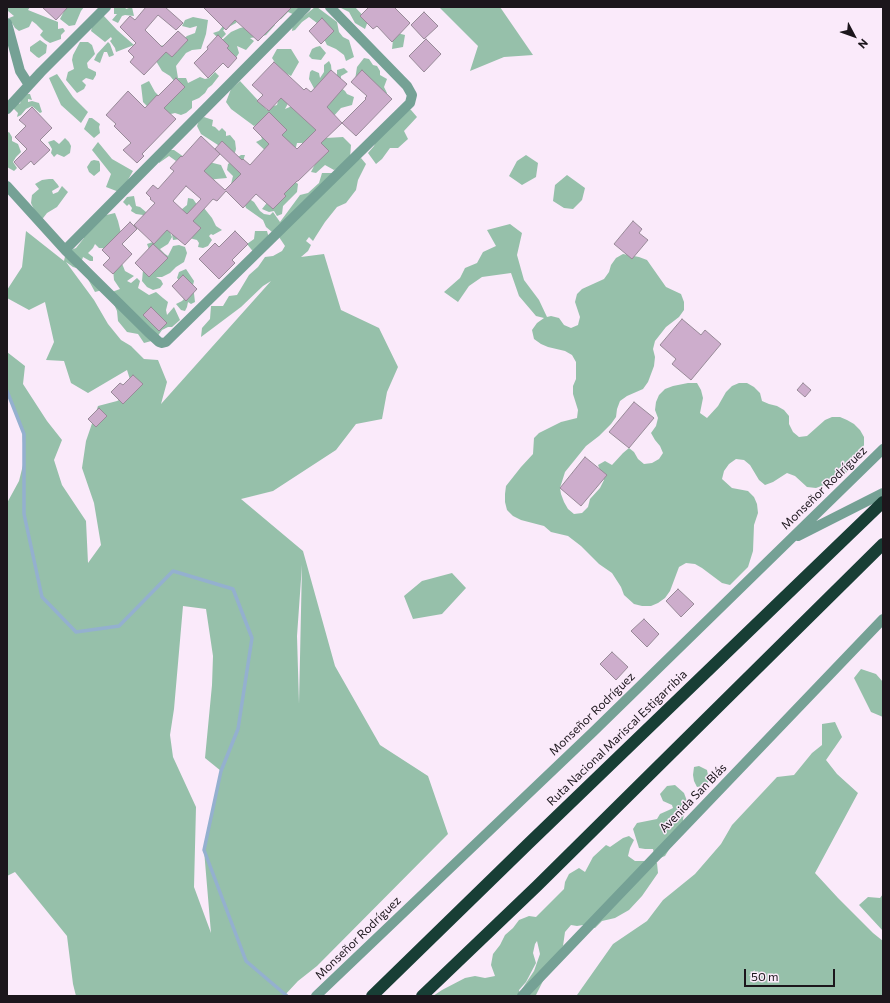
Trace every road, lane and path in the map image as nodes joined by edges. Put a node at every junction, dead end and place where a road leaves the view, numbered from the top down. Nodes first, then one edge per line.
1 (106, 7) edge
2 (306, 7) edge
3 (330, 7) edge
4 (7, 23) edge
5 (29, 85) junction
6 (7, 109) edge
7 (7, 186) edge
8 (65, 250) junction
9 (883, 448) edge
10 (883, 493) edge
11 (883, 502) edge
12 (788, 541) junction
13 (883, 544) edge
14 (883, 619) edge
15 (316, 996) edge
16 (372, 996) edge
17 (422, 996) edge
18 (522, 996) edge

1 - 5 street
2 - 8 street
3 - 8 street
4 - 5 street
5 - 6 street
7 - 8 street
9 - 12 street, Monseñor Rodríguez
10 - 12 street
11 - 16 highway, Ruta Nacional Mariscal Estigarribia
12 - 15 street, Monseñor Rodríguez
13 - 17 highway
14 - 18 street, Avenida San Blás

